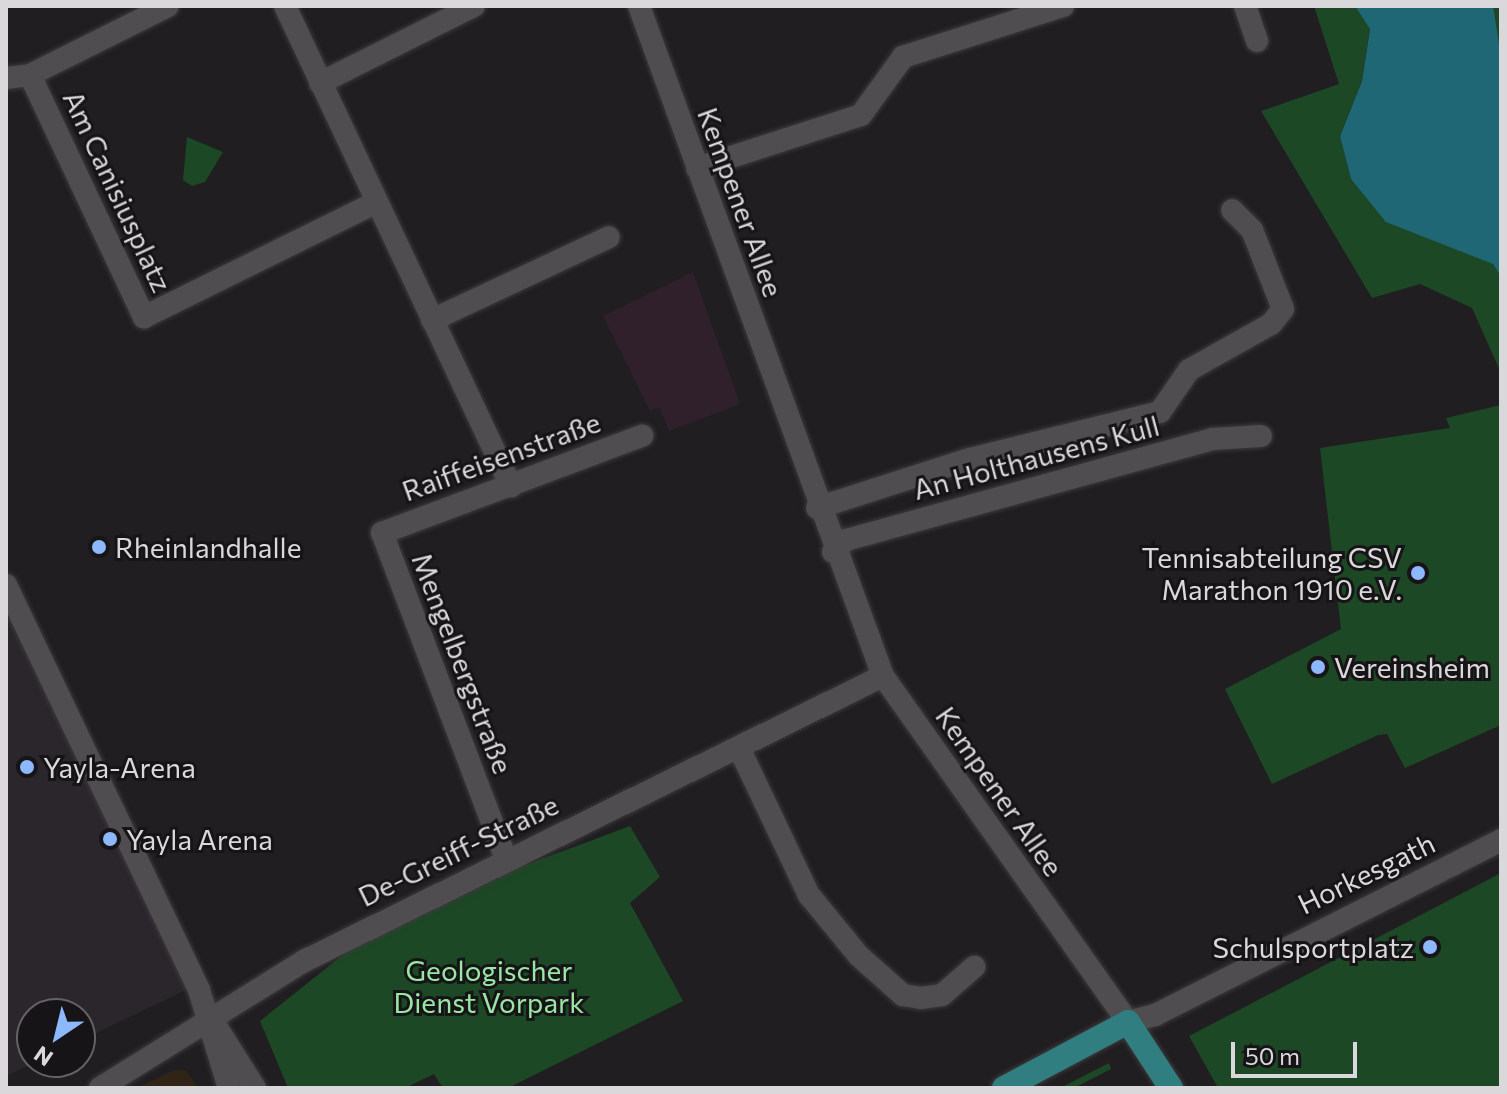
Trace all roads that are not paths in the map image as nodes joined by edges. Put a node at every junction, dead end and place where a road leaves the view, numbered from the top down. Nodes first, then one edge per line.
1 (168, 6) edge
2 (285, 6) edge
3 (474, 6) edge
4 (639, 6) edge
5 (1063, 6) edge
6 (1245, 6) edge
7 (1257, 41) dead end
8 (30, 75) junction
9 (6, 78) edge
10 (320, 83) junction
11 (697, 168) junction
12 (375, 203) junction
13 (1232, 210) dead end
14 (609, 237) dead end
15 (432, 320) junction
16 (642, 436) dead end
17 (1261, 436) dead end
18 (511, 486) junction
19 (817, 508) junction
20 (382, 533) joint
21 (833, 552) junction
22 (6, 585) edge
23 (883, 676) junction
24 (740, 750) junction
25 (1501, 840) edge
26 (506, 859) junction
27 (974, 967) dead end
28 (209, 1015) junction
29 (1128, 1022) junction
30 (100, 1088) edge
31 (229, 1088) edge
32 (255, 1088) edge
33 (1004, 1088) edge
34 (1171, 1088) edge

1 - 8 street
2 - 10 street
3 - 10 street
4 - 11 street, Kempener Allee
5 - 11 street
6 - 7 street
8 - 9 street
8 - 12 street, Am Canisiusplatz
10 - 12 street
11 - 19 street, Kempener Allee
12 - 15 street
13 - 19 street
14 - 15 street
15 - 18 street
16 - 18 street, Raiffeisenstraße
17 - 21 street, An Holthausens Kull
18 - 20 street, Raiffeisenstraße
19 - 21 street, Kempener Allee
20 - 26 street, Mengelbergstraße
21 - 23 street, Kempener Allee
22 - 28 street
23 - 24 street, De-Greiff-Straße
23 - 29 street, Kempener Allee
24 - 26 street, De-Greiff-Straße
24 - 27 street
25 - 29 street, Horkesgath
26 - 28 street, De-Greiff-Straße
28 - 30 street, De-Greiff-Straße
28 - 31 street
28 - 32 street
29 - 33 main road
29 - 34 main road, Kempener Allee

